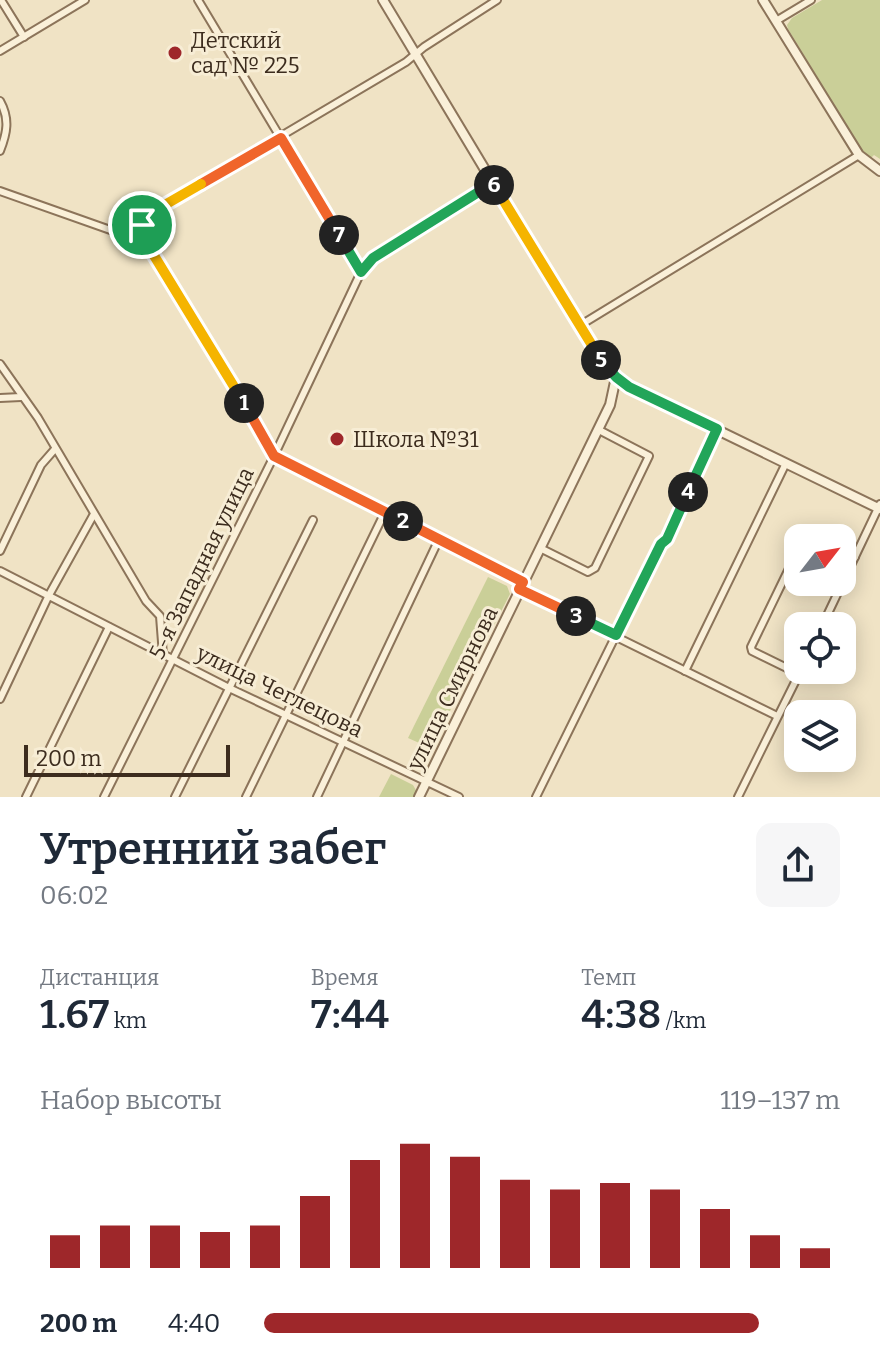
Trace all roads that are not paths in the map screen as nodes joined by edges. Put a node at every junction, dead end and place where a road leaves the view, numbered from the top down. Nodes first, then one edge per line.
1 (1, 0) edge
2 (85, 0) edge
3 (198, 0) edge
4 (383, 0) edge
5 (497, 0) edge
6 (763, 0) edge
7 (811, 0) edge
8 (776, 21) junction
9 (24, 37) junction
10 (0, 51) edge
11 (416, 55) junction
12 (0, 101) edge
13 (281, 138) junction
14 (0, 151) edge
15 (859, 155) junction
16 (880, 171) edge
17 (493, 183) junction
18 (0, 191) edge
19 (142, 225) junction
20 (361, 272) junction
21 (579, 326) junction
22 (0, 364) edge
23 (616, 377) junction
24 (21, 397) junction
25 (0, 398) edge
26 (717, 429) junction
27 (599, 430) junction
28 (55, 449) junction
29 (274, 456) junction
30 (786, 463) junction
31 (879, 507) edge
32 (385, 512) junction
33 (94, 514) junction
34 (313, 520) dead end
35 (439, 539) junction
36 (540, 548) junction
37 (0, 551) edge
38 (856, 555) edge
39 (0, 571) edge
40 (784, 579) edge
41 (521, 585) junction
42 (49, 595) junction
43 (109, 627) junction
44 (616, 635) junction
45 (163, 655) junction
46 (173, 659) junction
47 (784, 665) edge
48 (685, 671) junction
49 (794, 684) edge
50 (229, 688) junction
51 (0, 699) edge
52 (286, 715) junction
53 (777, 716) junction
54 (344, 743) junction
55 (427, 781) junction
56 (26, 797) edge
57 (104, 797) edge
58 (175, 797) edge
59 (246, 797) edge
60 (317, 797) edge
61 (419, 797) edge
62 (459, 797) edge
63 (536, 797) edge
64 (738, 797) edge

1 - 9 street
2 - 9 street
3 - 13 street
4 - 11 street
5 - 11 street
6 - 8 street
7 - 8 street
8 - 15 street
9 - 10 street
11 - 13 street
11 - 17 street
12 - 14 street
13 - 19 street
13 - 20 street
15 - 16 street
15 - 21 street
17 - 20 street, 5-я Западная улица
17 - 21 street
18 - 19 street
19 - 29 street
20 - 29 street, 5-я Западная улица
21 - 23 street
22 - 24 street
23 - 26 street
23 - 27 street, улица Смирнова
24 - 25 street
24 - 28 street
26 - 30 street
26 - 44 street
27 - 36 street, улица Смирнова
27 - 36 street
28 - 33 street
28 - 37 street
29 - 32 street
29 - 46 street, 5-я Западная улица
30 - 31 street
30 - 48 street
31 - 38 street
32 - 35 street
32 - 52 street
33 - 42 street
33 - 45 street
34 - 50 street
35 - 41 street
35 - 54 street
36 - 41 street, улица Смирнова
39 - 42 street, улица Чеглецова
40 - 47 street
41 - 44 street
41 - 55 street, улица Смирнова
42 - 43 street, улица Чеглецова
42 - 51 street
43 - 45 street, улица Чеглецова
43 - 56 street
44 - 48 street
44 - 63 street
45 - 46 street, улица Чеглецова
46 - 50 street, улица Чеглецова
46 - 57 street, 5-я Западная улица
48 - 53 street
49 - 53 street
50 - 52 street, улица Чеглецова
50 - 58 street
52 - 54 street, улица Чеглецова
52 - 59 street
53 - 64 street
54 - 55 street, улица Чеглецова
54 - 60 street
55 - 61 street, улица Смирнова
55 - 62 street, улица Чеглецова

